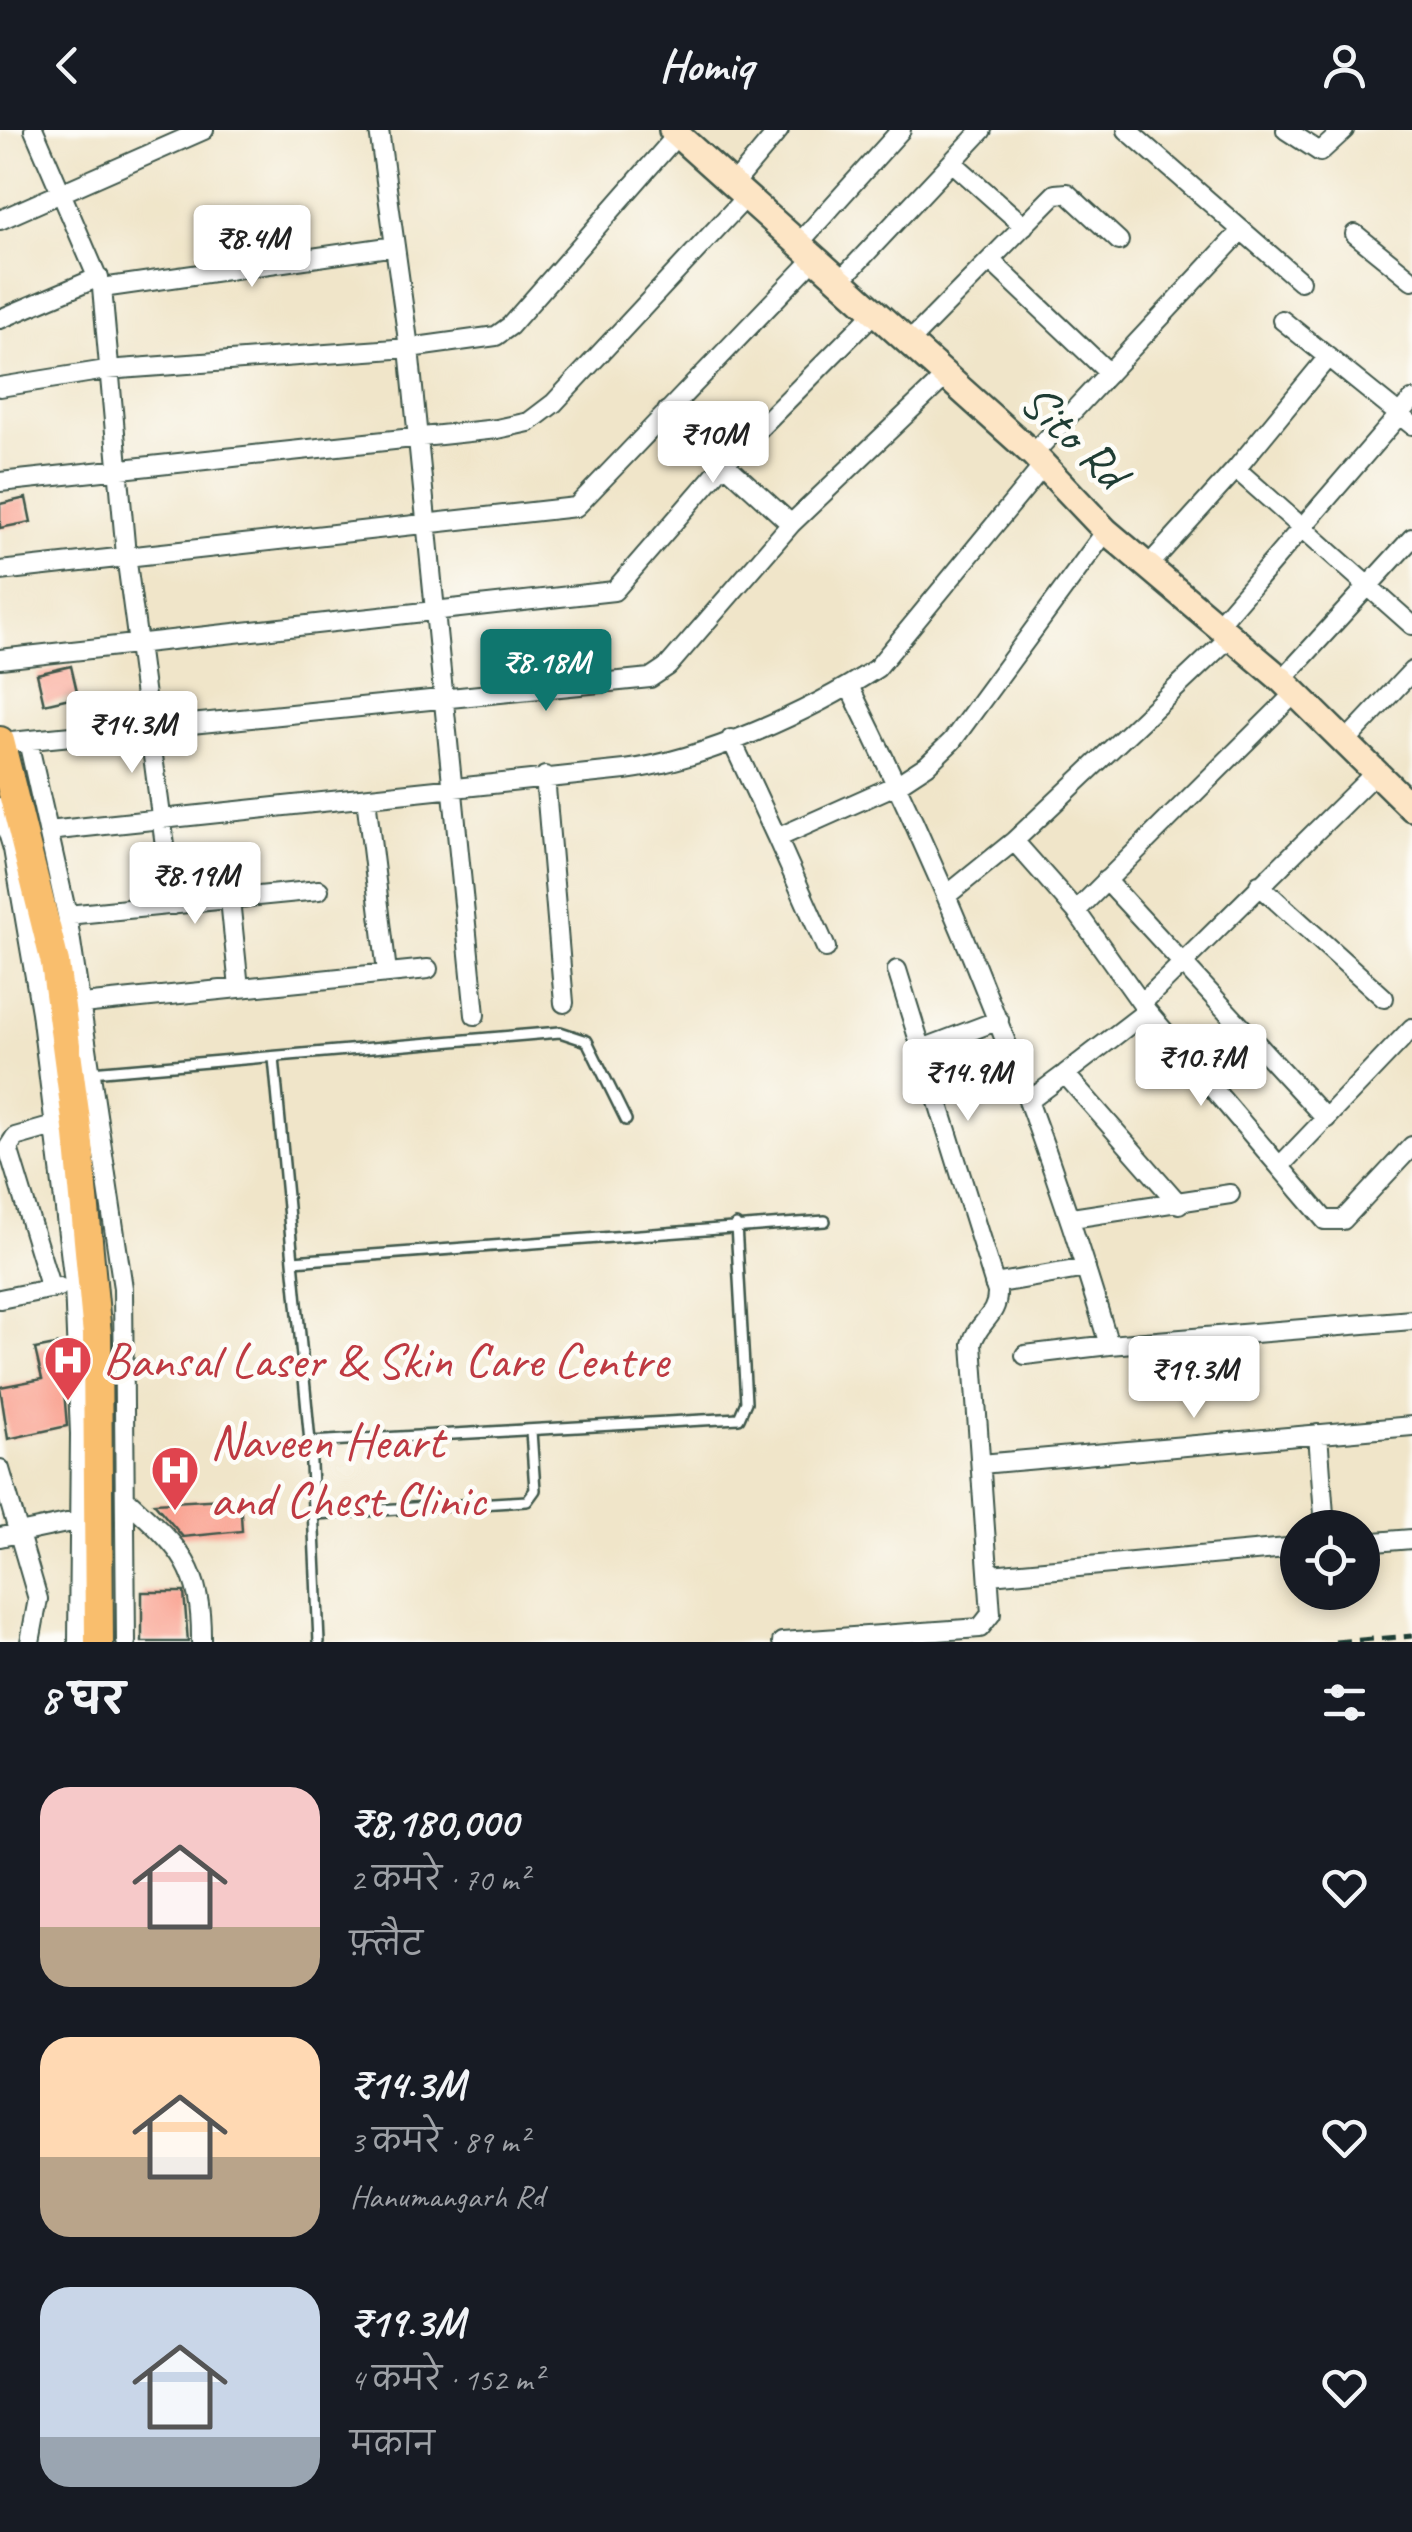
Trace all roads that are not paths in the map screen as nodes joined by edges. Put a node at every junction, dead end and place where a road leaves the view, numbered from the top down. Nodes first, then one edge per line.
1 (34, 130) edge
2 (204, 130) edge
3 (379, 130) edge
4 (778, 130) edge
5 (900, 130) edge
6 (982, 130) edge
7 (1127, 130) edge
8 (1286, 130) edge
9 (1344, 130) edge
10 (675, 132) edge
11 (952, 162) junction
12 (63, 192) junction
13 (739, 192) junction
14 (0, 220) edge
15 (1024, 226) junction
16 (1242, 230) junction
17 (1355, 234) dead end
18 (1119, 240) dead end
19 (394, 246) junction
20 (807, 251) junction
21 (991, 261) junction
22 (1412, 280) edge
23 (1300, 281) dead end
24 (100, 282) junction
25 (838, 283) junction
26 (873, 314) junction
27 (0, 319) edge
28 (1282, 320) dead end
29 (908, 343) junction
30 (409, 348) junction
31 (1328, 357) junction
32 (106, 370) junction
33 (1109, 373) junction
34 (946, 376) junction
35 (0, 387) edge
36 (667, 411) junction
37 (1408, 413) edge
38 (417, 437) junction
39 (1038, 460) junction
40 (724, 464) junction
41 (116, 467) junction
42 (1236, 469) junction
43 (0, 482) edge
44 (428, 524) junction
45 (791, 524) junction
46 (1299, 527) junction
47 (1106, 530) junction
48 (1412, 538) edge
49 (126, 555) junction
50 (1150, 564) junction
51 (0, 571) edge
52 (1368, 588) junction
53 (437, 610) junction
54 (1412, 625) edge
55 (1224, 631) junction
56 (137, 641) junction
57 (0, 659) edge
58 (1412, 671) edge
59 (850, 686) junction
60 (1288, 687) junction
61 (442, 700) junction
62 (149, 728) junction
63 (731, 739) junction
64 (1345, 742) junction
65 (5, 748) edge
66 (1377, 771) junction
67 (545, 776) junction
68 (898, 784) junction
69 (452, 786) junction
70 (366, 798) junction
71 (1409, 799) edge
72 (0, 807) edge
73 (162, 818) junction
74 (48, 832) junction
75 (778, 838) junction
76 (1014, 841) junction
77 (6, 850) edge
78 (1106, 880) junction
79 (1258, 884) junction
80 (319, 890) dead end
81 (946, 896) junction
82 (230, 899) junction
83 (173, 906) junction
84 (1076, 911) junction
85 (67, 915) junction
86 (826, 948) dead end
87 (1180, 963) junction
88 (428, 969) dead end
89 (896, 970) dead end
90 (387, 972) junction
91 (240, 988) junction
92 (1384, 998) dead end
93 (82, 1004) junction
94 (564, 1004) dead end
95 (1144, 1008) junction
96 (475, 1015) dead end
97 (999, 1020) junction
98 (1412, 1028) edge
99 (922, 1049) junction
100 (274, 1058) junction
101 (91, 1072) junction
102 (1065, 1074) junction
103 (1030, 1100) junction
104 (1326, 1119) junction
105 (626, 1120) dead end
106 (56, 1125) junction
107 (1412, 1146) edge
108 (1280, 1166) junction
109 (1230, 1194) dead end
110 (1179, 1204) junction
111 (1072, 1218) junction
112 (825, 1221) dead end
113 (736, 1225) junction
114 (293, 1260) junction
115 (1086, 1268) junction
116 (74, 1284) junction
117 (994, 1284) junction
118 (51, 1288) junction
119 (0, 1298) edge
120 (1412, 1320) edge
121 (1108, 1345) junction
122 (1025, 1355) dead end
123 (1412, 1426) edge
124 (532, 1431) junction
125 (1318, 1434) junction
126 (310, 1442) junction
127 (980, 1464) junction
128 (0, 1468) edge
129 (126, 1499) junction
130 (1324, 1510) edge
131 (315, 1514) junction
132 (80, 1520) junction
133 (20, 1532) junction
134 (0, 1538) edge
135 (1412, 1539) edge
136 (1380, 1541) edge
137 (1280, 1550) edge
138 (990, 1575) junction
139 (30, 1642) edge
140 (78, 1642) edge
141 (99, 1642) edge
142 (126, 1642) edge
143 (201, 1642) edge
144 (319, 1642) edge
145 (782, 1642) edge

1 - 12 street
2 - 12 street
3 - 19 street
4 - 13 street
5 - 20 street
6 - 11 street
7 - 16 street
8 - 9 street
10 - 13 main road, Sito Rd
10 - 30 street
11 - 15 street
11 - 25 street
12 - 14 street
12 - 24 street
13 - 20 main road, Sito Rd
13 - 38 street
15 - 18 street
15 - 21 street
16 - 23 street
16 - 33 street
17 - 22 street
19 - 24 street
19 - 30 street
20 - 25 main road, Sito Rd
20 - 36 street
21 - 29 street
21 - 33 street
24 - 27 street
24 - 32 street
25 - 26 main road, Sito Rd
26 - 29 main road, Sito Rd
26 - 40 street
28 - 31 street
29 - 34 main road, Sito Rd
30 - 32 street
30 - 38 street
31 - 37 street
31 - 42 street
32 - 35 street
32 - 41 street
33 - 39 street
34 - 39 main road, Sito Rd
34 - 45 street
36 - 40 street
36 - 44 street
37 - 46 street
38 - 41 street
38 - 44 street
39 - 47 main road, Sito Rd
39 - 59 street
40 - 45 street
40 - 53 street
41 - 43 street
41 - 49 street
42 - 46 street
42 - 50 street
44 - 49 street
44 - 53 street
45 - 61 street
46 - 52 street
46 - 55 street
47 - 50 main road, Sito Rd
47 - 68 street
48 - 52 street
49 - 51 street
49 - 56 street
50 - 55 main road, Sito Rd
52 - 54 street
52 - 60 street
53 - 56 street
53 - 61 street
55 - 60 main road, Sito Rd
55 - 76 street
56 - 57 street
56 - 62 street
58 - 64 street
59 - 63 street
59 - 68 street
60 - 64 main road, Sito Rd
60 - 78 street
61 - 62 street
61 - 69 street
62 - 65 street
62 - 73 street
63 - 67 street
63 - 75 street
64 - 66 main road, Sito Rd
65 - 74 street
65 - 141 main road
66 - 71 main road, Sito Rd
66 - 79 street
67 - 69 street
67 - 94 street
68 - 75 street
68 - 81 street
69 - 70 street
69 - 96 street
70 - 73 street
70 - 90 street
72 - 77 street
73 - 74 street
73 - 83 street
74 - 85 street
75 - 86 street
76 - 81 street
76 - 84 street
77 - 106 street
78 - 84 street
78 - 87 street
79 - 87 street
79 - 92 street
80 - 82 street
81 - 97 street
82 - 83 street
82 - 91 street
83 - 85 street
84 - 95 street
85 - 93 street
87 - 95 street
87 - 104 street
88 - 90 street
89 - 99 street
90 - 91 street
91 - 93 street
93 - 101 street
95 - 102 street
95 - 108 street
97 - 99 street
97 - 103 street
98 - 104 street
99 - 117 street
100 - 101 lane
100 - 105 lane
100 - 114 lane
101 - 129 street
102 - 103 street
102 - 110 street
103 - 111 street
104 - 108 street
106 - 116 street
106 - 118 street
107 - 108 street
109 - 110 street
110 - 111 street
111 - 115 street
112 - 113 lane
113 - 114 lane
113 - 124 lane
114 - 126 lane
115 - 117 street
115 - 121 street
116 - 118 street
116 - 132 street
117 - 127 street
118 - 119 street
120 - 121 street
121 - 122 street
123 - 125 street
124 - 126 lane
124 - 131 lane
125 - 127 street
125 - 130 street
126 - 131 lane
127 - 138 street
128 - 133 street
129 - 142 street
129 - 143 street
131 - 144 lane
132 - 133 street
132 - 140 street
133 - 134 street
133 - 139 street
135 - 136 street
137 - 138 street
138 - 145 street

